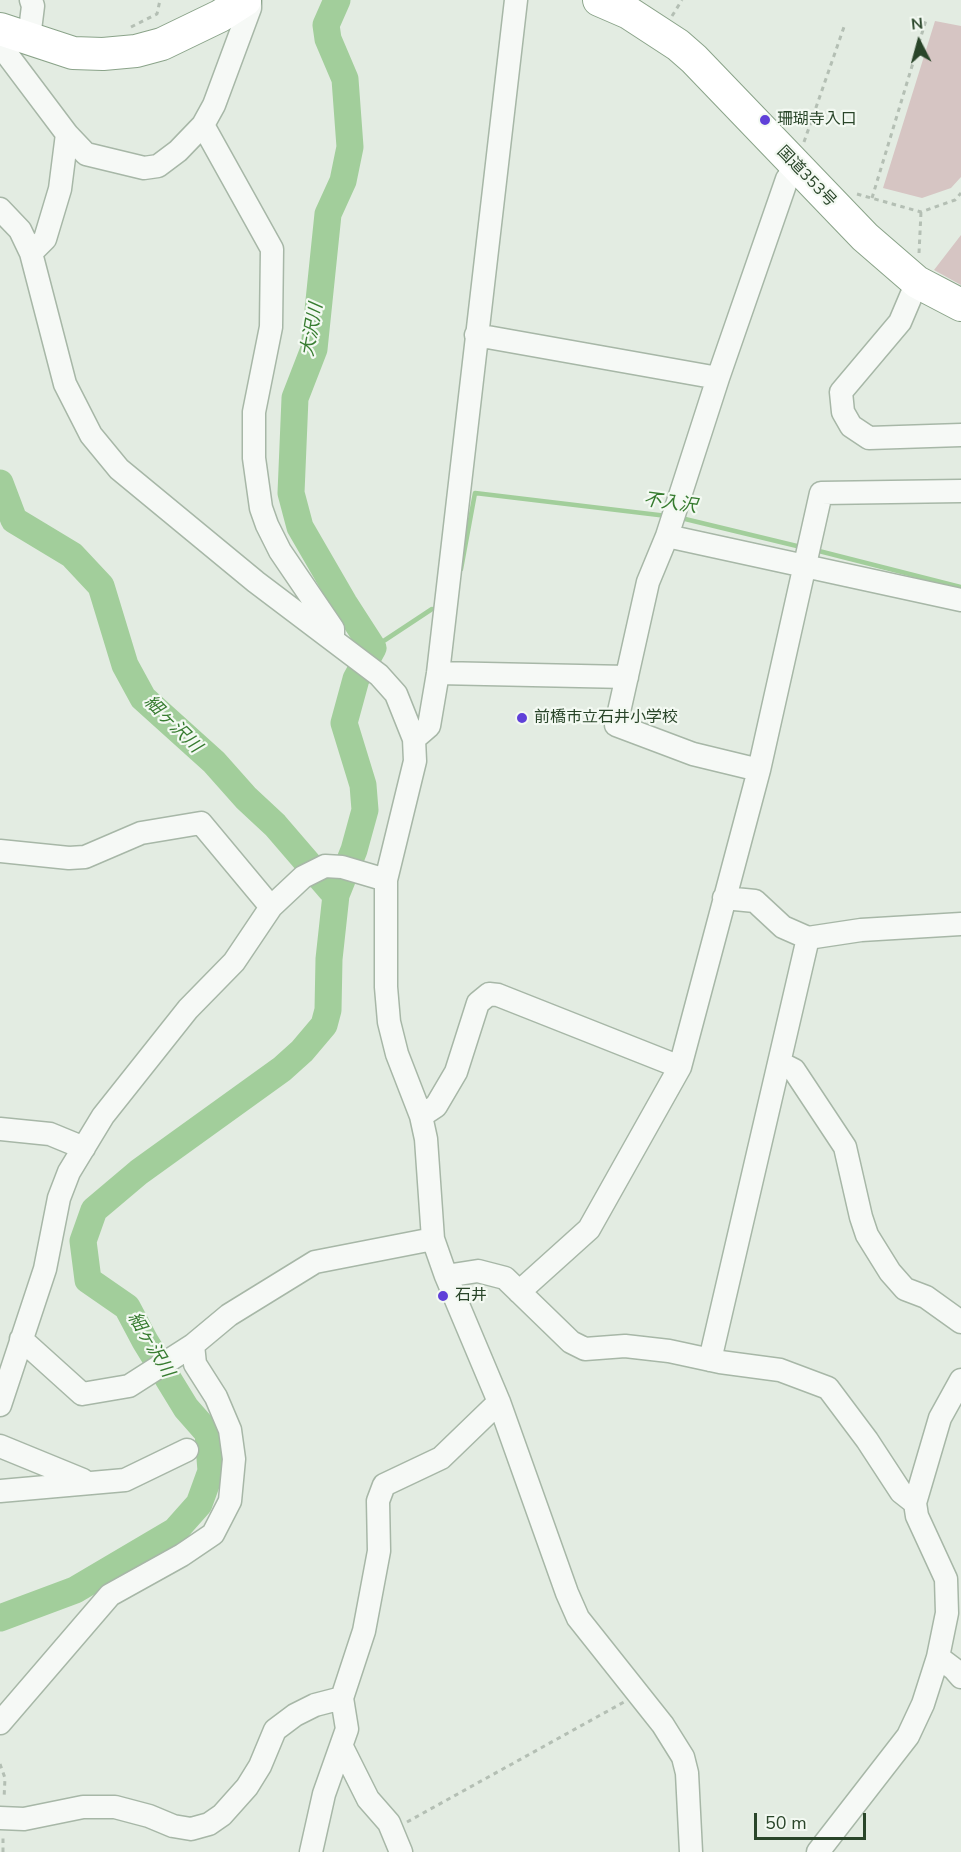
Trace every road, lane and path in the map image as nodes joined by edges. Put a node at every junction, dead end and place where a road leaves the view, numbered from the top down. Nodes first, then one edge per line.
1 (32, 0) edge
2 (160, 0) edge
3 (245, 0) edge
4 (250, 0) edge
5 (516, 0) edge
6 (599, 0) edge
7 (926, 20) dead end
8 (845, 24) dead end
9 (129, 28) dead end
10 (0, 29) edge
11 (15, 42) edge
12 (203, 125) junction
13 (67, 134) junction
14 (796, 166) junction
15 (851, 192) dead end
16 (961, 193) edge
17 (872, 198) junction
18 (0, 209) edge
19 (921, 212) junction
20 (31, 253) junction
21 (917, 282) junction
22 (961, 305) edge
23 (476, 335) junction
24 (718, 378) junction
25 (961, 435) edge
26 (961, 491) edge
27 (671, 523) junction
28 (804, 566) junction
29 (961, 600) edge
30 (341, 646) junction
31 (438, 673) junction
32 (627, 677) junction
33 (414, 739) junction
34 (759, 770) junction
35 (0, 850) edge
36 (386, 880) junction
37 (724, 898) junction
38 (271, 907) junction
39 (961, 924) edge
40 (808, 938) junction
41 (780, 1063) junction
42 (680, 1067) junction
43 (421, 1116) junction
44 (0, 1129) edge
45 (84, 1148) junction
46 (433, 1239) junction
47 (446, 1276) junction
48 (519, 1292) junction
49 (961, 1322) edge
50 (21, 1339) junction
51 (185, 1349) junction
52 (710, 1360) junction
53 (961, 1380) edge
54 (499, 1402) junction
55 (0, 1405) edge
56 (0, 1446) edge
57 (188, 1450) dead end
58 (93, 1483) junction
59 (0, 1491) edge
60 (915, 1503) junction
61 (938, 1657) junction
62 (961, 1677) edge
63 (639, 1694) junction
64 (342, 1698) junction
65 (0, 1723) edge
66 (342, 1747) junction
67 (0, 1818) edge
68 (392, 1831) junction
69 (311, 1852) edge
70 (401, 1852) edge
71 (691, 1852) edge
72 (818, 1852) edge

1 - 11 street
2 - 9 path
3 - 11 highway
4 - 12 street
5 - 23 street
6 - 14 highway, 国道353号
7 - 17 path
8 - 14 path
10 - 11 highway
11 - 13 street
12 - 13 street
12 - 30 street
13 - 20 street
14 - 21 highway, 国道353号
14 - 24 street
15 - 17 path
16 - 19 path
17 - 19 path
18 - 20 street
19 - 21 path
20 - 30 street
21 - 22 highway, 国道353号
21 - 25 street
23 - 24 street
23 - 31 street
24 - 27 street
26 - 28 street
27 - 28 street
27 - 32 street
28 - 29 street
28 - 34 street
30 - 33 street
31 - 32 street
31 - 33 street
32 - 34 street
33 - 36 street
34 - 37 street
35 - 38 street
36 - 38 street
36 - 43 street
37 - 40 street
37 - 42 street
38 - 45 street
39 - 40 street
40 - 41 street
41 - 49 street
41 - 52 street
42 - 43 street
42 - 48 street
43 - 46 street
44 - 45 street
45 - 50 street
46 - 47 street
46 - 51 street
47 - 48 street
47 - 54 street
48 - 52 street
50 - 51 street
50 - 55 street
51 - 65 street
52 - 60 street
53 - 60 street
54 - 63 street
54 - 64 street
56 - 58 street
57 - 58 street
58 - 59 street
60 - 61 street
61 - 62 street
61 - 72 street
63 - 68 path
63 - 71 street
64 - 66 street
64 - 67 street
66 - 68 street
66 - 69 street
68 - 70 street

